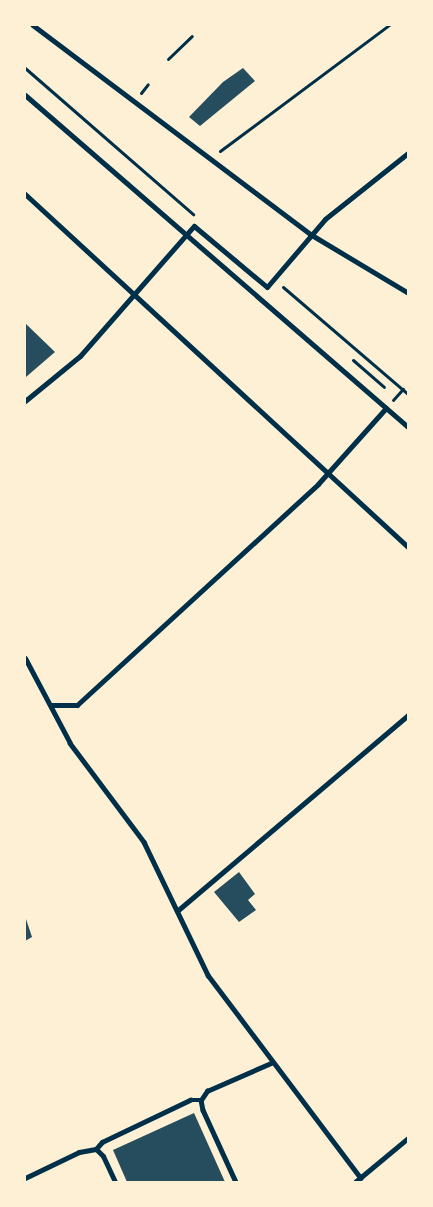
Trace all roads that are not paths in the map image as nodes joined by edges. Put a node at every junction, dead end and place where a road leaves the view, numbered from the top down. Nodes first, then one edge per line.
1 (33, 25) edge
2 (25, 95) edge
3 (408, 153) edge
4 (25, 194) edge
5 (310, 234) junction
6 (188, 236) junction
7 (408, 293) edge
8 (136, 294) junction
9 (25, 401) edge
10 (386, 408) junction
11 (408, 427) edge
12 (328, 473) junction
13 (408, 547) edge
14 (25, 658) edge
15 (51, 706) junction
16 (408, 715) edge
17 (70, 743) joint
18 (178, 911) junction
19 (271, 1063) junction
20 (201, 1100) junction
21 (408, 1138) edge
22 (96, 1149) junction
23 (25, 1178) edge
24 (361, 1178) junction
25 (115, 1182) edge
26 (236, 1182) edge
27 (356, 1182) edge

1 - 5 street
2 - 6 street
3 - 5 street
4 - 8 street
5 - 6 street
5 - 7 street
6 - 8 street
6 - 10 street
8 - 9 street
8 - 12 street
10 - 11 street
10 - 12 street
12 - 13 street
12 - 15 street
14 - 15 street
15 - 17 street
16 - 18 street
17 - 18 street
18 - 19 street
19 - 20 street
19 - 24 street
20 - 22 street
20 - 26 street
21 - 24 street
22 - 23 street
22 - 25 street
24 - 27 street

